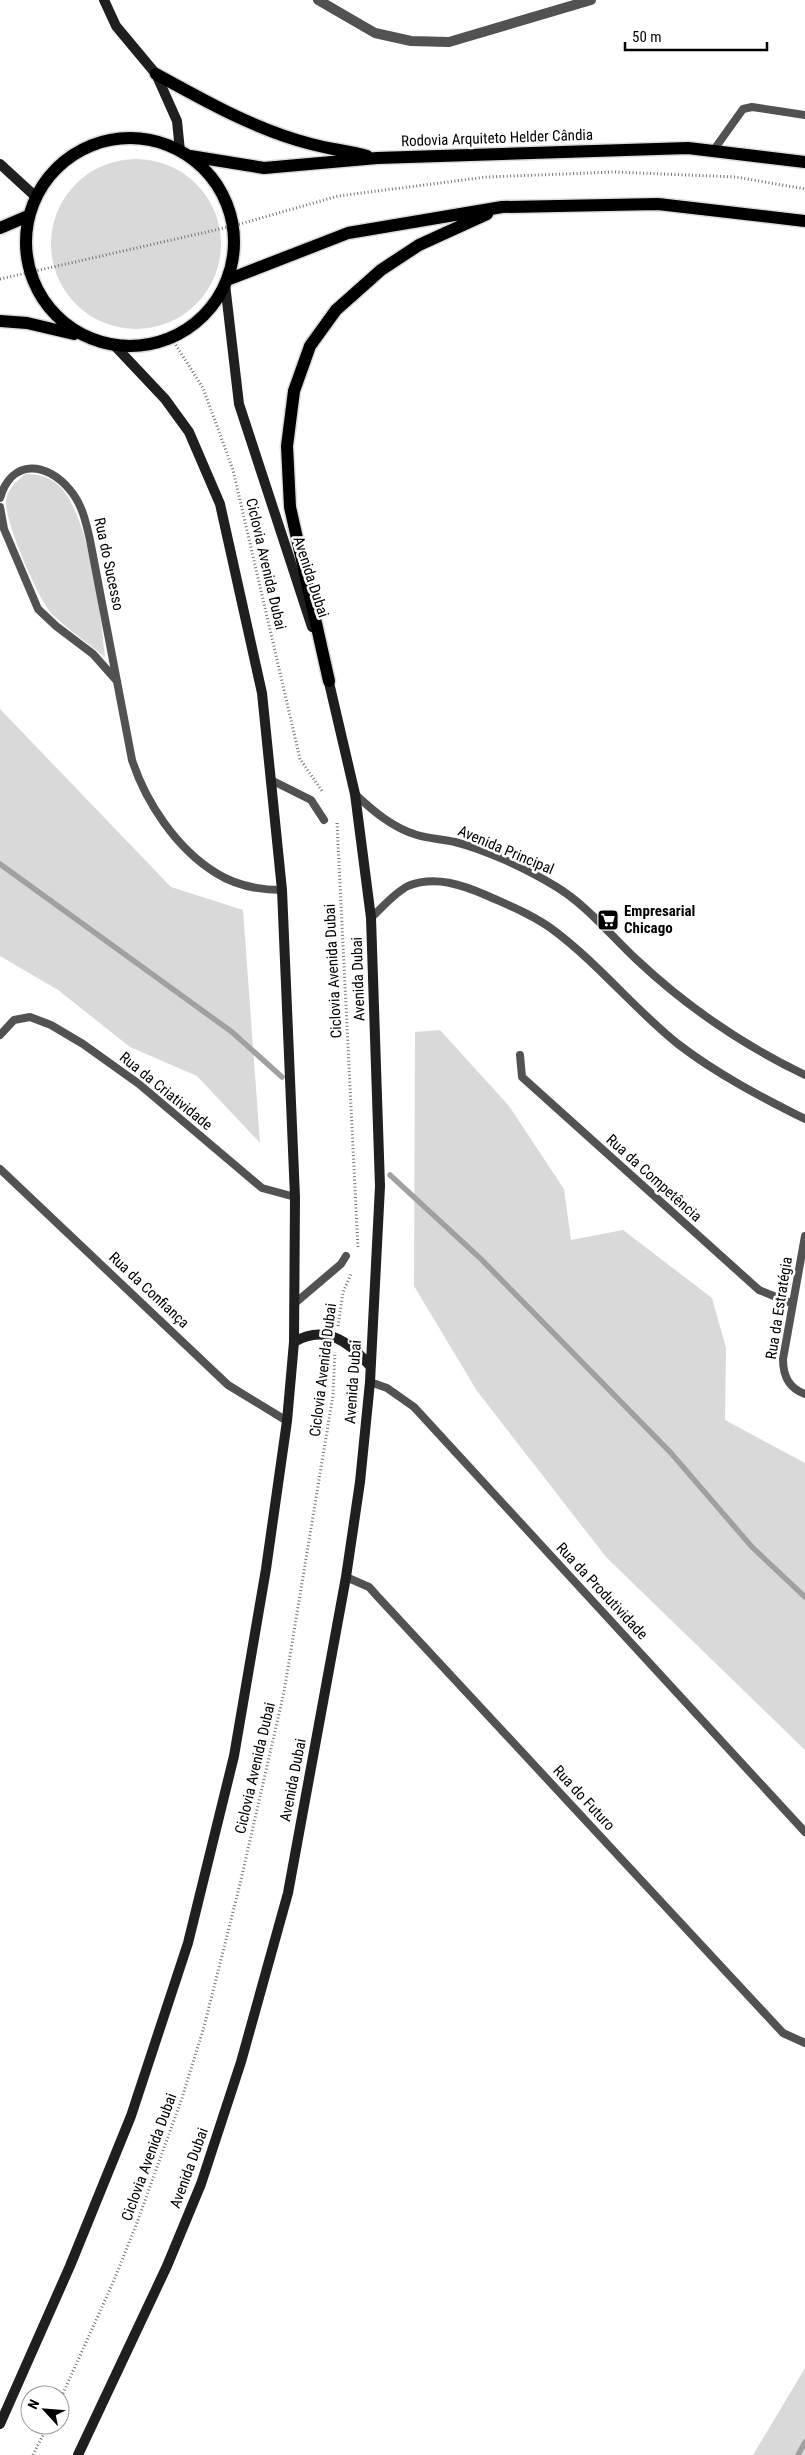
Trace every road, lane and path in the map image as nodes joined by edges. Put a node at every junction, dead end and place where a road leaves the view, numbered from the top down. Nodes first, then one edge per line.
1 (104, 0) edge
2 (318, 0) edge
3 (591, 0) edge
4 (156, 74) junction
5 (805, 115) edge
6 (713, 151) junction
7 (185, 153) junction
8 (377, 158) junction
9 (805, 162) edge
10 (0, 164) edge
11 (805, 189) edge
12 (36, 197) junction
13 (502, 207) junction
14 (28, 216) junction
15 (805, 221) edge
16 (233, 226) junction
17 (0, 228) edge
18 (30, 274) junction
19 (0, 280) edge
20 (226, 282) junction
21 (0, 321) edge
22 (78, 334) junction
23 (172, 339) junction
24 (115, 346) junction
25 (0, 498) edge
26 (0, 507) edge
27 (117, 680) junction
28 (329, 681) junction
29 (271, 780) junction
30 (324, 792) dead end
31 (355, 794) junction
32 (336, 818) dead end
33 (324, 820) dead end
34 (282, 890) junction
35 (371, 918) junction
36 (0, 1035) edge
37 (520, 1055) dead end
38 (805, 1076) edge
39 (805, 1119) edge
40 (0, 1169) edge
41 (296, 1197) junction
42 (805, 1236) edge
43 (358, 1252) dead end
44 (346, 1256) dead end
45 (353, 1270) dead end
46 (791, 1303) junction
47 (294, 1304) junction
48 (336, 1339) junction
49 (294, 1342) junction
50 (370, 1366) junction
51 (370, 1382) junction
52 (805, 1394) edge
53 (287, 1421) junction
54 (346, 1577) junction
55 (805, 1832) edge
56 (802, 2042) edge
57 (67, 2385) edge
58 (0, 2424) edge
59 (43, 2435) edge
60 (33, 2455) edge
61 (78, 2455) edge

1 - 4 street
2 - 3 street
4 - 7 street
4 - 8 main road
5 - 6 lane
6 - 8 main road, Rodovia Arquiteto Helder Cândia
6 - 9 main road, Rodovia Arquiteto Helder Cândia
7 - 8 main road, Rodovia Arquiteto Helder Cândia
7 - 12 main road, Rodovia Arquiteto Helder Cândia
7 - 16 main road
10 - 12 street
11 - 16 path
12 - 14 main road, Rodovia Arquiteto Helder Cândia
13 - 15 main road
13 - 20 main road
13 - 28 main road
14 - 17 main road
14 - 18 main road, Rodovia Arquiteto Helder Cândia
16 - 18 path
16 - 20 main road
18 - 19 path
18 - 22 main road, Rodovia Arquiteto Helder Cândia
20 - 23 main road
20 - 28 street, Avenida Dubai
21 - 22 main road
22 - 24 main road
23 - 24 main road
23 - 30 path, Ciclovia Avenida Dubai
24 - 29 street
25 - 27 lane, Rua do Sucesso
26 - 27 lane
27 - 34 lane, Rua do Sucesso
28 - 31 street, Avenida Dubai
29 - 33 lane
29 - 34 street
31 - 35 street, Avenida Dubai
31 - 38 lane, Avenida Principal
32 - 43 path, Ciclovia Avenida Dubai
34 - 41 street
35 - 39 lane
35 - 50 street, Avenida Dubai
36 - 41 lane, Rua da Criatividade
37 - 46 lane, Rua da Competência
40 - 53 lane, Rua da Confiança
41 - 47 street
42 - 46 lane, Rua da Estratégia
44 - 47 lane
45 - 48 path, Ciclovia Avenida Dubai
46 - 52 lane, Rua da Estratégia
47 - 49 street
48 - 49 street
48 - 50 street
48 - 57 path, Ciclovia Avenida Dubai
49 - 53 street
50 - 51 street, Avenida Dubai
51 - 54 street, Avenida Dubai
51 - 55 lane, Rua da Produtividade
53 - 58 street
54 - 56 lane, Rua do Futuro
54 - 61 street, Avenida Dubai
59 - 60 path

